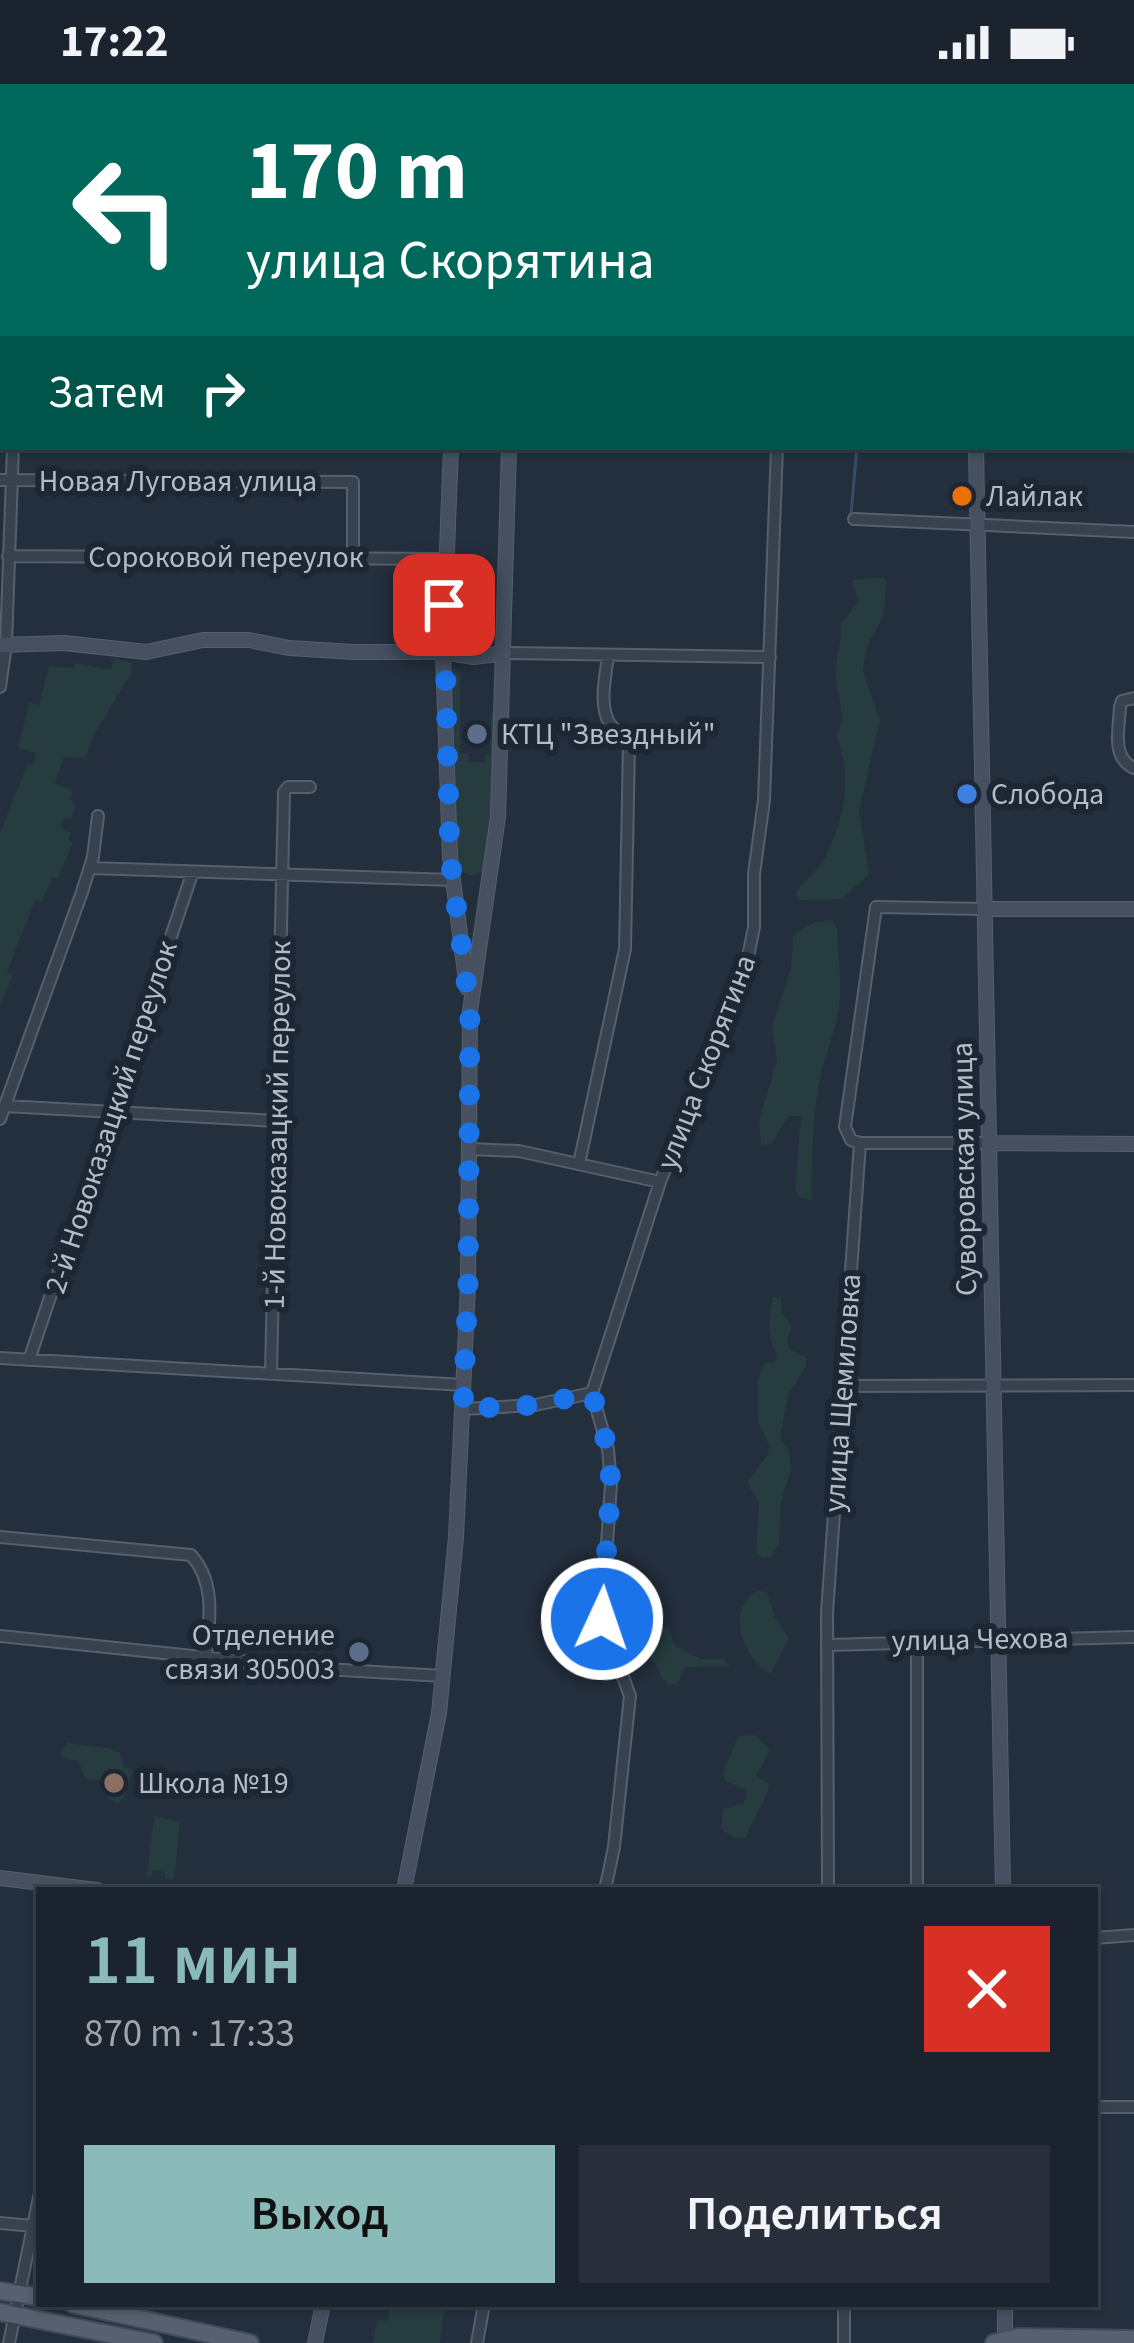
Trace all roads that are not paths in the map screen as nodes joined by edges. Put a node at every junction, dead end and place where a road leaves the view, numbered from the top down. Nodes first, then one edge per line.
1 (12, 450) edge
2 (451, 450) edge
3 (508, 450) edge
4 (778, 450) edge
5 (976, 450) edge
6 (6, 480) edge
7 (854, 519) dead end
8 (976, 523) junction
9 (1134, 532) edge
10 (8, 556) junction
11 (352, 558) junction
12 (445, 559) junction
13 (3, 645) edge
14 (443, 652) junction
15 (504, 653) junction
16 (608, 655) junction
17 (770, 657) junction
18 (0, 687) edge
19 (1134, 698) edge
20 (1134, 768) edge
21 (310, 787) dead end
22 (98, 817) dead end
23 (90, 868) junction
24 (192, 874) junction
25 (282, 876) junction
26 (453, 880) junction
27 (984, 909) junction
28 (1134, 909) edge
29 (470, 1011) junction
30 (5, 1106) junction
31 (111, 1113) junction
32 (0, 1119) edge
33 (277, 1121) junction
34 (860, 1143) junction
35 (991, 1143) junction
36 (1134, 1144) edge
37 (469, 1149) junction
38 (579, 1164) junction
39 (660, 1182) junction
40 (0, 1358) edge
41 (29, 1360) junction
42 (271, 1373) junction
43 (995, 1384) junction
44 (464, 1385) junction
45 (1134, 1385) edge
46 (845, 1386) junction
47 (592, 1393) junction
48 (463, 1409) junction
49 (0, 1538) edge
50 (0, 1636) edge
51 (1134, 1637) edge
52 (1000, 1638) junction
53 (917, 1640) junction
54 (827, 1645) junction
55 (206, 1658) junction
56 (443, 1676) junction
57 (0, 1878) edge
58 (73, 1887) edge
59 (405, 1887) edge
60 (606, 1887) edge
61 (829, 1887) edge
62 (917, 1887) edge
63 (1003, 1887) edge
64 (1134, 1935) edge
65 (1098, 1938) edge
66 (1098, 2107) edge
67 (1134, 2107) edge
68 (36, 2212) edge
69 (0, 2223) edge
70 (33, 2226) junction
71 (10, 2292) edge
72 (87, 2307) edge
73 (322, 2307) edge
74 (483, 2307) edge
75 (844, 2307) edge
76 (1005, 2307) edge
77 (7, 2313) edge
78 (1118, 2340) edge
79 (1002, 2342) edge
80 (9, 2343) edge
81 (154, 2343) edge
82 (250, 2343) edge
83 (315, 2343) edge
84 (477, 2343) edge
85 (844, 2343) edge

1 - 6 street
2 - 12 street
3 - 15 street
4 - 17 street, улица Скорятина
5 - 8 street, Суворовская улица
6 - 10 street
6 - 11 street, Новая Луговая улица
7 - 8 street
8 - 9 street
8 - 27 street, Суворовская улица
10 - 11 street, Сороковой переулок
10 - 13 street
11 - 12 street, Сороковой переулок
12 - 14 street
13 - 14 street
13 - 18 street
14 - 15 street
14 - 26 street
15 - 16 street
15 - 29 street
16 - 17 street
16 - 38 street
17 - 39 street, улица Скорятина
19 - 20 street
21 - 25 street, 1-й Новоказацкий переулок
22 - 23 street
23 - 24 street
23 - 30 street
24 - 25 street
24 - 31 street, 2-й Новоказацкий переулок
25 - 26 street
25 - 33 street, 1-й Новоказацкий переулок
26 - 29 street
27 - 28 street
27 - 34 street, улица Щемиловка
27 - 35 street, Суворовская улица
29 - 37 street
30 - 31 street
30 - 32 street
31 - 33 street
31 - 41 street, 2-й Новоказацкий переулок
33 - 42 street, 1-й Новоказацкий переулок
34 - 35 street
34 - 46 street, улица Щемиловка
35 - 36 street
35 - 43 street, Суворовская улица
37 - 38 street
37 - 44 street
38 - 39 street
39 - 47 street, улица Скорятина
40 - 41 street
41 - 42 street
42 - 44 street
43 - 45 street
43 - 46 street
43 - 52 street, Суворовская улица
44 - 48 street
46 - 54 street, улица Щемиловка
47 - 48 street
47 - 60 street
48 - 56 street
49 - 55 street
50 - 55 street
51 - 52 street, улица Чехова
52 - 53 street, улица Чехова
52 - 63 street, Суворовская улица
53 - 54 street, улица Чехова
53 - 62 street
54 - 61 street, улица Щемиловка
55 - 56 street
56 - 59 street
57 - 58 street
64 - 65 street
66 - 67 street
68 - 70 street
69 - 70 street
70 - 71 street
71 - 77 street
72 - 82 main road
73 - 83 street
74 - 84 street
75 - 85 street
76 - 79 street
77 - 80 street
77 - 81 main road
78 - 79 main road

